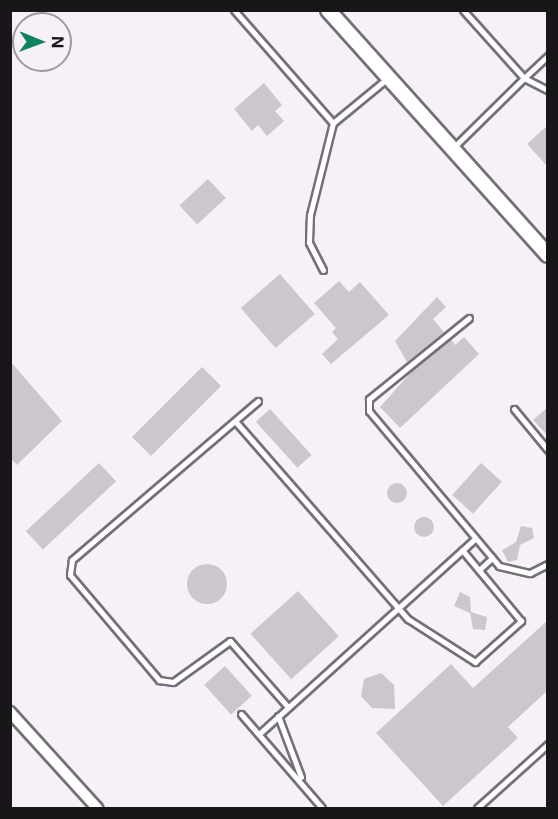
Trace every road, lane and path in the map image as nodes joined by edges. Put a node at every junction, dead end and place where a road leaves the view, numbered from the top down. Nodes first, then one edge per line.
1 (234, 10) edge
2 (328, 10) edge
3 (463, 10) edge
4 (548, 56) edge
5 (388, 77) junction
6 (524, 78) junction
7 (548, 90) edge
8 (333, 123) junction
9 (452, 148) junction
10 (548, 255) edge
11 (323, 270) dead end
12 (469, 318) dead end
13 (258, 401) dead end
14 (514, 410) dead end
15 (235, 421) junction
16 (548, 450) edge
17 (475, 539) junction
18 (462, 550) junction
19 (492, 558) junction
20 (548, 564) edge
21 (479, 570) junction
22 (398, 608) junction
23 (288, 707) junction
24 (10, 712) edge
25 (241, 714) dead end
26 (278, 716) junction
27 (259, 734) junction
28 (548, 744) edge
29 (303, 781) junction
30 (97, 808) edge
31 (322, 808) edge
32 (477, 808) edge

1 - 8 lane
2 - 5 street
3 - 6 lane
4 - 6 lane
5 - 8 lane
5 - 9 street
6 - 7 lane
6 - 9 lane
8 - 11 lane
9 - 10 street
12 - 17 lane
13 - 15 lane
14 - 16 lane
15 - 22 lane
15 - 23 lane
17 - 18 lane
17 - 19 lane
18 - 21 lane
18 - 22 lane
19 - 20 lane
19 - 21 lane
21 - 22 lane
22 - 23 lane
23 - 26 lane
24 - 30 street
25 - 27 lane
26 - 27 lane
26 - 29 lane
27 - 29 lane
28 - 32 lane
29 - 31 lane

